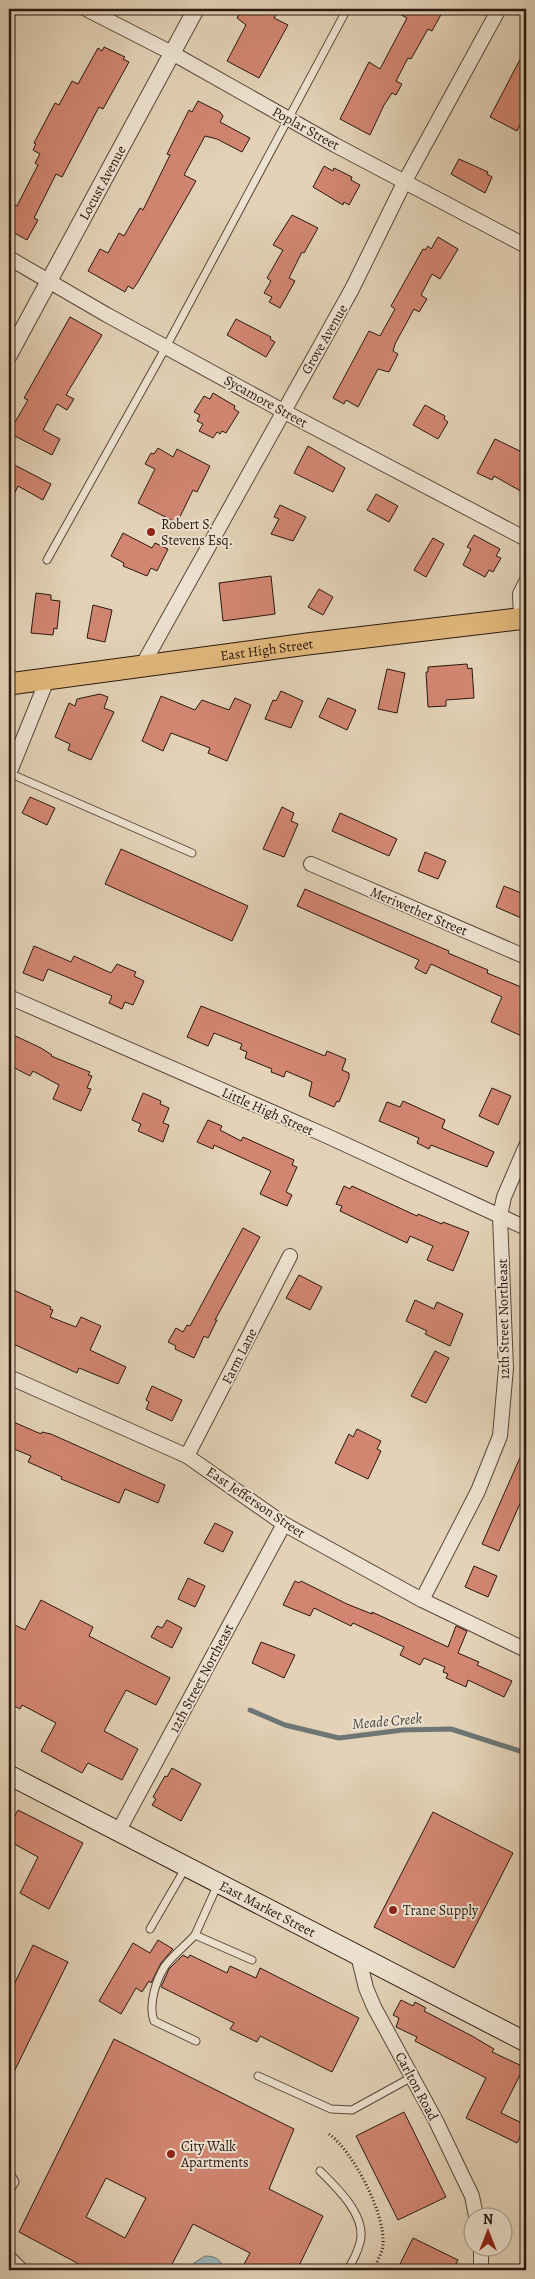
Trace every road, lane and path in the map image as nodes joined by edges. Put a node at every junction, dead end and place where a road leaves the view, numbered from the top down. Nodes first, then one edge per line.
1 (86, 9) edge
2 (196, 9) edge
3 (347, 9) edge
4 (499, 9) edge
5 (172, 53) junction
6 (288, 119) junction
7 (405, 181) junction
8 (526, 246) edge
9 (9, 258) edge
10 (49, 281) junction
11 (166, 347) junction
12 (9, 355) edge
13 (283, 411) junction
14 (526, 539) edge
15 (46, 560) dead end
16 (526, 582) edge
17 (524, 618) edge
18 (142, 666) junction
19 (47, 680) junction
20 (9, 684) edge
21 (9, 774) edge
22 (192, 853) dead end
23 (311, 864) dead end
24 (526, 957) edge
25 (9, 997) edge
26 (526, 1146) edge
27 (500, 1216) junction
28 (526, 1228) edge
29 (290, 1256) dead end
30 (9, 1377) edge
31 (187, 1456) junction
32 (284, 1524) junction
33 (422, 1600) junction
34 (526, 1650) edge
35 (9, 1775) edge
36 (118, 1832) junction
37 (186, 1867) junction
38 (218, 1883) junction
39 (150, 1929) dead end
40 (196, 1935) junction
41 (358, 1955) junction
42 (252, 1960) dead end
43 (196, 2041) dead end
44 (526, 2042) edge
45 (258, 2076) dead end
46 (412, 2077) junction
47 (329, 2134) dead end
48 (320, 2170) dead end
49 (9, 2171) edge
50 (9, 2192) edge
51 (474, 2206) edge
52 (481, 2256) edge
53 (9, 2258) edge
54 (21, 2270) edge
55 (348, 2270) edge
56 (373, 2270) edge
57 (481, 2270) edge

1 - 5 street, Poplar Street
2 - 5 street, Locust Avenue
3 - 6 lane
4 - 7 street, Grove Avenue
5 - 6 street, Poplar Street
5 - 10 street, Locust Avenue
6 - 7 street, Poplar Street
6 - 11 lane
7 - 8 street, Poplar Street
7 - 13 street, Grove Avenue
9 - 10 street, Sycamore Street
10 - 11 street, Sycamore Street
10 - 12 street, Locust Avenue
11 - 13 street, Sycamore Street
11 - 15 lane
13 - 14 street, Sycamore Street
13 - 18 street, Grove Avenue
16 - 17 street
17 - 18 main road, East High Street
18 - 19 main road, East High Street
19 - 20 main road, East High Street
19 - 21 street
21 - 22 lane
23 - 24 street, Meriwether Street
25 - 27 street, Little High Street
26 - 27 street, 12th Street Northeast
27 - 28 street, Little High Street
27 - 33 street, 12th Street Northeast
29 - 31 street, Farm Lane
30 - 31 street, East Jefferson Street
31 - 32 street, East Jefferson Street
32 - 33 street, East Jefferson Street
32 - 36 street, 12th Street Northeast
33 - 34 street, East Jefferson Street
35 - 36 main road, East Market Street
36 - 37 main road, East Market Street
37 - 38 main road, East Market Street
37 - 39 lane
38 - 40 lane
38 - 41 main road, East Market Street
40 - 42 lane
40 - 43 lane
41 - 44 main road, East Market Street
41 - 46 street, Carlton Road
45 - 46 lane
46 - 51 street, Carlton Road
47 - 56 path
48 - 55 lane
49 - 50 lane
52 - 57 street
53 - 54 street

